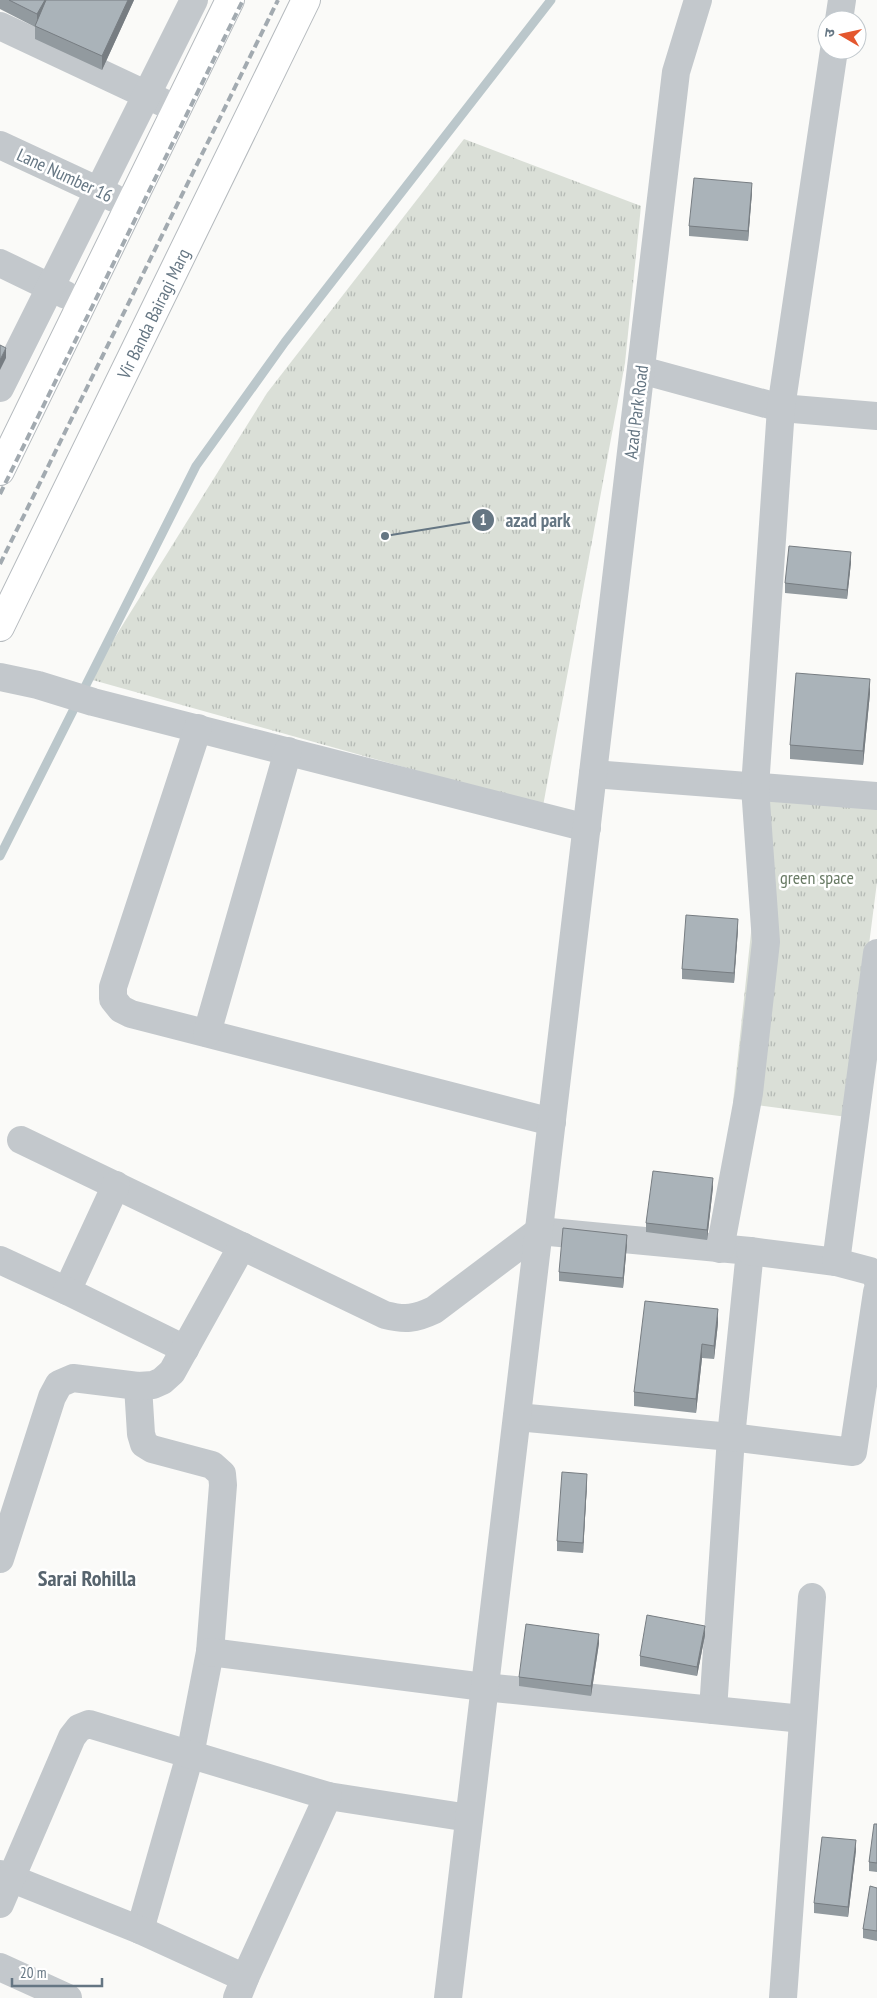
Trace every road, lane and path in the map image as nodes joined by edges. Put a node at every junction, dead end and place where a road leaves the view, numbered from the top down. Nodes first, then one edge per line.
1 (194, 0) edge
2 (306, 0) edge
3 (698, 0) edge
4 (222, 2) edge
5 (0, 26) edge
6 (833, 60) edge
7 (146, 95) junction
8 (177, 110) junction
9 (0, 146) edge
10 (99, 191) junction
11 (130, 206) junction
12 (0, 263) edge
13 (50, 288) junction
14 (82, 303) junction
15 (8, 354) edge
16 (641, 370) junction
17 (48, 373) junction
18 (0, 388) edge
19 (781, 408) junction
20 (877, 416) edge
21 (0, 471) edge
22 (0, 627) edge
23 (0, 677) edge
24 (198, 728) junction
25 (288, 752) junction
26 (593, 774) junction
27 (755, 787) junction
28 (877, 796) edge
29 (587, 828) junction
30 (877, 953) edge
31 (207, 1033) junction
32 (552, 1122) junction
33 (21, 1140) dead end
34 (116, 1185) junction
35 (539, 1231) junction
36 (242, 1246) junction
37 (720, 1248) junction
38 (750, 1252) junction
39 (0, 1260) edge
40 (836, 1262) junction
41 (877, 1280) edge
42 (67, 1291) junction
43 (877, 1292) edge
44 (185, 1349) junction
45 (138, 1386) junction
46 (517, 1417) junction
47 (730, 1437) junction
48 (0, 1558) edge
49 (812, 1597) dead end
50 (210, 1652) junction
51 (484, 1687) junction
52 (713, 1710) junction
53 (803, 1719) junction
54 (190, 1755) junction
55 (328, 1796) junction
56 (469, 1818) junction
57 (5, 1877) edge
58 (0, 1904) edge
59 (140, 1930) junction
60 (0, 1968) edge
61 (241, 1988) edge
62 (68, 1998) edge
63 (448, 1998) edge
64 (783, 1998) edge

1 - 7 street
2 - 22 main road, Vir Banda Bairagi Marg
3 - 16 street, Azad Park Road
4 - 8 main road
5 - 7 street
6 - 19 street
7 - 8 street
7 - 10 street
8 - 11 main road
9 - 10 street, Lane Number 16
10 - 11 street, Lane Number 16
10 - 13 street
11 - 14 main road
12 - 13 street
13 - 14 street
13 - 15 street
14 - 17 main road
15 - 17 street
15 - 18 street
16 - 19 street
16 - 26 street, Azad Park Road
17 - 21 main road
19 - 20 street
19 - 27 street
23 - 24 street
24 - 25 street
24 - 31 street
25 - 29 street
25 - 31 street
26 - 27 street
26 - 29 street, Azad Park Road
27 - 28 street
27 - 37 street
29 - 32 street, Azad Park Road
30 - 40 street
31 - 32 street
32 - 35 street, Azad Park Road
33 - 34 street
34 - 36 street
34 - 42 street
35 - 36 street
35 - 37 street
35 - 46 street, Azad Park Road
36 - 44 street
37 - 38 street
38 - 40 street
38 - 47 street
39 - 42 street
40 - 41 street
42 - 44 street
43 - 47 street
44 - 45 street
45 - 48 street
45 - 50 street
46 - 47 street
46 - 51 street, Azad Park Road
47 - 52 street
49 - 53 street
50 - 51 street
50 - 54 street
51 - 52 street
51 - 56 street, Azad Park Road
52 - 53 street
53 - 64 street
54 - 55 street
54 - 57 street
54 - 59 street
55 - 56 street
55 - 61 street
56 - 63 street, Azad Park Road
57 - 58 street
57 - 59 street
59 - 61 street
60 - 62 street

